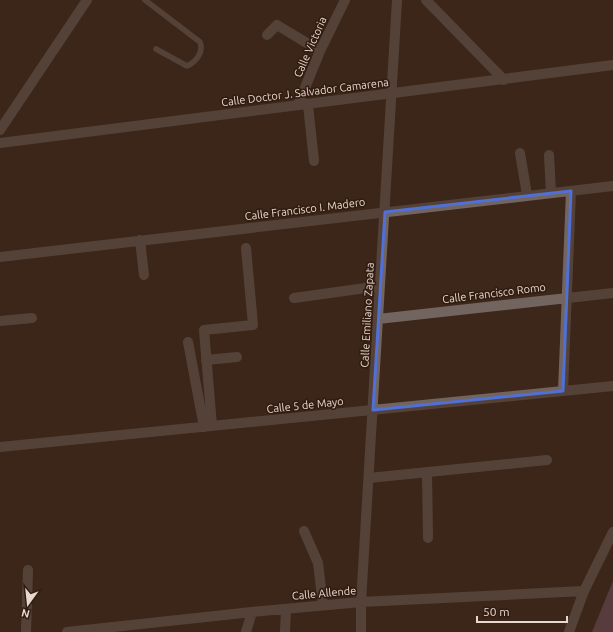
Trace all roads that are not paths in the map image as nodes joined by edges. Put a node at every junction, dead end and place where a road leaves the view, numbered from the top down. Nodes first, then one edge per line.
1 (86, 0) edge
2 (145, 0) edge
3 (345, 0) edge
4 (398, 0) edge
5 (426, 0) edge
6 (267, 35) dead end
7 (156, 49) dead end
8 (320, 51) junction
9 (613, 65) edge
10 (504, 80) junction
11 (392, 93) junction
12 (303, 105) junction
13 (0, 130) edge
14 (0, 143) edge
15 (520, 153) dead end
16 (549, 155) dead end
17 (314, 161) dead end
18 (613, 186) edge
19 (571, 191) junction
20 (551, 192) junction
21 (527, 196) junction
22 (385, 212) junction
23 (140, 240) junction
24 (246, 248) dead end
25 (0, 257) edge
26 (144, 275) dead end
27 (380, 286) junction
28 (613, 293) edge
29 (568, 297) junction
30 (294, 298) dead end
31 (32, 318) dead end
32 (378, 318) junction
33 (0, 321) edge
34 (188, 342) dead end
35 (237, 357) dead end
36 (206, 360) junction
37 (613, 386) edge
38 (563, 391) junction
39 (373, 410) junction
40 (208, 427) junction
41 (0, 447) edge
42 (547, 460) dead end
43 (427, 473) junction
44 (369, 478) junction
45 (304, 531) dead end
46 (613, 532) edge
47 (428, 538) dead end
48 (28, 570) dead end
49 (584, 591) junction
50 (361, 602) junction
51 (323, 606) junction
52 (286, 609) junction
53 (252, 612) junction
54 (26, 632) edge
55 (67, 632) edge
56 (246, 632) edge
57 (285, 632) edge
58 (361, 632) edge
59 (569, 632) edge

1 - 13 street
2 - 7 lane
3 - 8 street, Calle Victoria
4 - 11 street, Calle Emiliano Zapata
5 - 10 street
6 - 8 street
8 - 12 street, Calle Victoria
9 - 10 street, Calle Doctor J. Salvador Camarena
10 - 11 street, Calle Doctor J. Salvador Camarena
11 - 12 street, Calle Doctor J. Salvador Camarena
11 - 22 street, Calle Emiliano Zapata
12 - 14 street, Calle Doctor J. Salvador Camarena
12 - 17 street
15 - 21 street
16 - 20 street
18 - 19 street, Calle Francisco I. Madero
19 - 20 street, Calle Francisco I. Madero
19 - 29 street
20 - 21 street, Calle Francisco I. Madero
21 - 22 street, Calle Francisco I. Madero
22 - 23 street, Calle Francisco I. Madero
22 - 27 street, Calle Emiliano Zapata
23 - 25 street, Calle Francisco I. Madero
23 - 26 street
24 - 36 street
27 - 30 street
27 - 32 street, Calle Emiliano Zapata
28 - 29 street, Calle Francisco Romo
29 - 32 street, Calle Francisco Romo
29 - 38 street
31 - 33 street
32 - 39 street, Calle Emiliano Zapata
34 - 40 street
35 - 36 street
36 - 40 street
37 - 38 street, Calle 5 de Mayo
38 - 39 street, Calle 5 de Mayo
39 - 40 street, Calle 5 de Mayo
39 - 44 street, Calle Emiliano Zapata
40 - 41 street, Calle 5 de Mayo
42 - 43 street
43 - 44 street
43 - 47 street
44 - 50 street, Calle Emiliano Zapata
45 - 51 street
46 - 49 street
48 - 54 street
49 - 50 street, Calle Allende
49 - 59 street
50 - 51 street, Calle Allende
50 - 58 street, Calle Emiliano Zapata
51 - 52 street, Calle Allende
52 - 53 street, Calle Allende
52 - 57 street
53 - 55 street, Calle Allende
53 - 56 street

